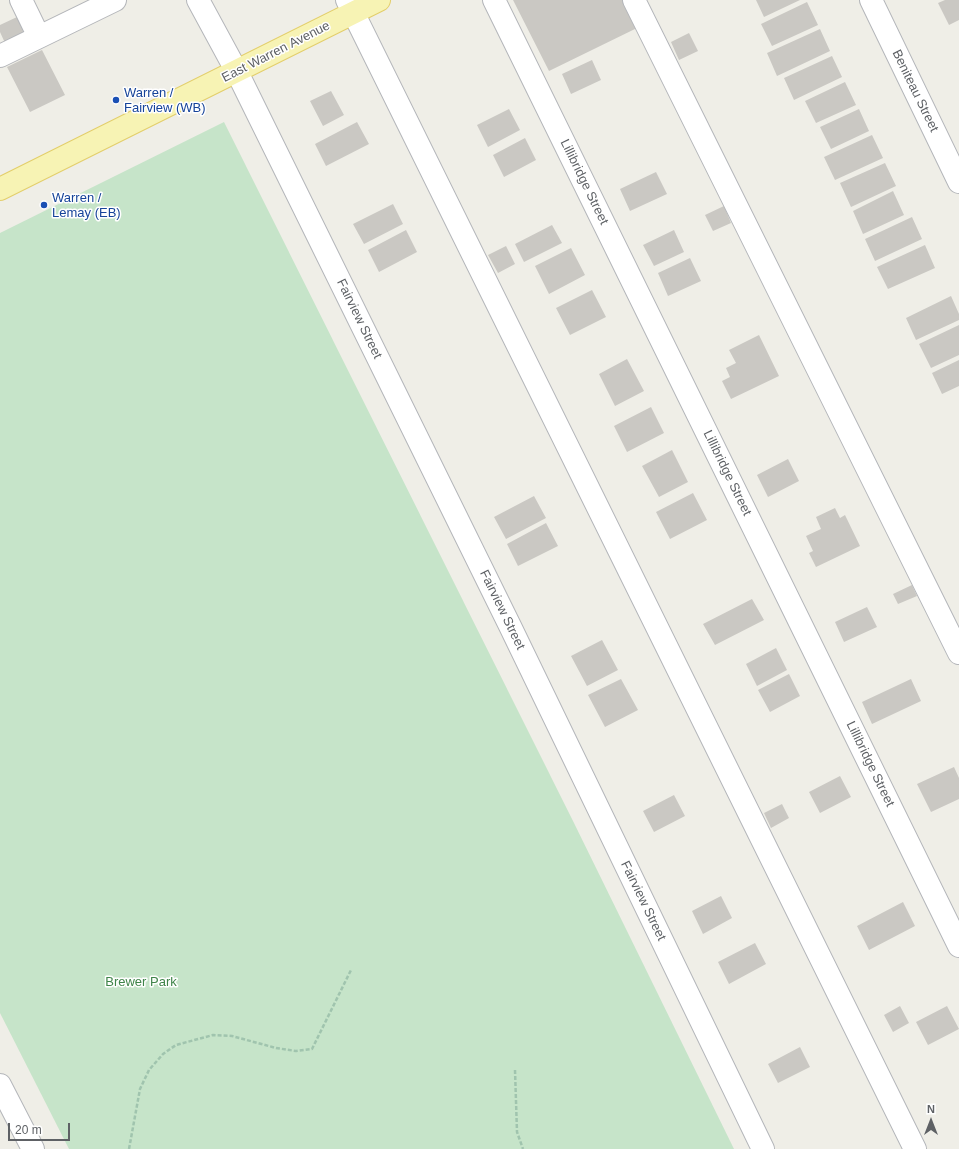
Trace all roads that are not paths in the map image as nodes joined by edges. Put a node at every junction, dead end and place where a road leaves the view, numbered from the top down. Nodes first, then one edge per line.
1 (21, 0) edge
2 (115, 0) edge
3 (198, 0) edge
4 (379, 0) edge
5 (494, 0) edge
6 (871, 0) edge
7 (636, 1) edge
8 (351, 6) edge
9 (40, 37) junction
10 (0, 56) edge
11 (237, 72) junction
12 (959, 182) edge
13 (0, 189) edge
14 (959, 653) edge
15 (959, 946) edge
16 (0, 1085) edge
17 (33, 1149) edge
18 (763, 1149) edge
19 (915, 1149) edge

1 - 9 street
2 - 9 street
3 - 11 street, Fairview Street
4 - 8 main road, East Warren Avenue
5 - 15 street, Lillibridge Street
6 - 12 street, Beniteau Street
7 - 14 street
8 - 11 main road, East Warren Avenue
8 - 19 street
9 - 10 street
11 - 13 main road, East Warren Avenue
11 - 18 street, Fairview Street
16 - 17 street

